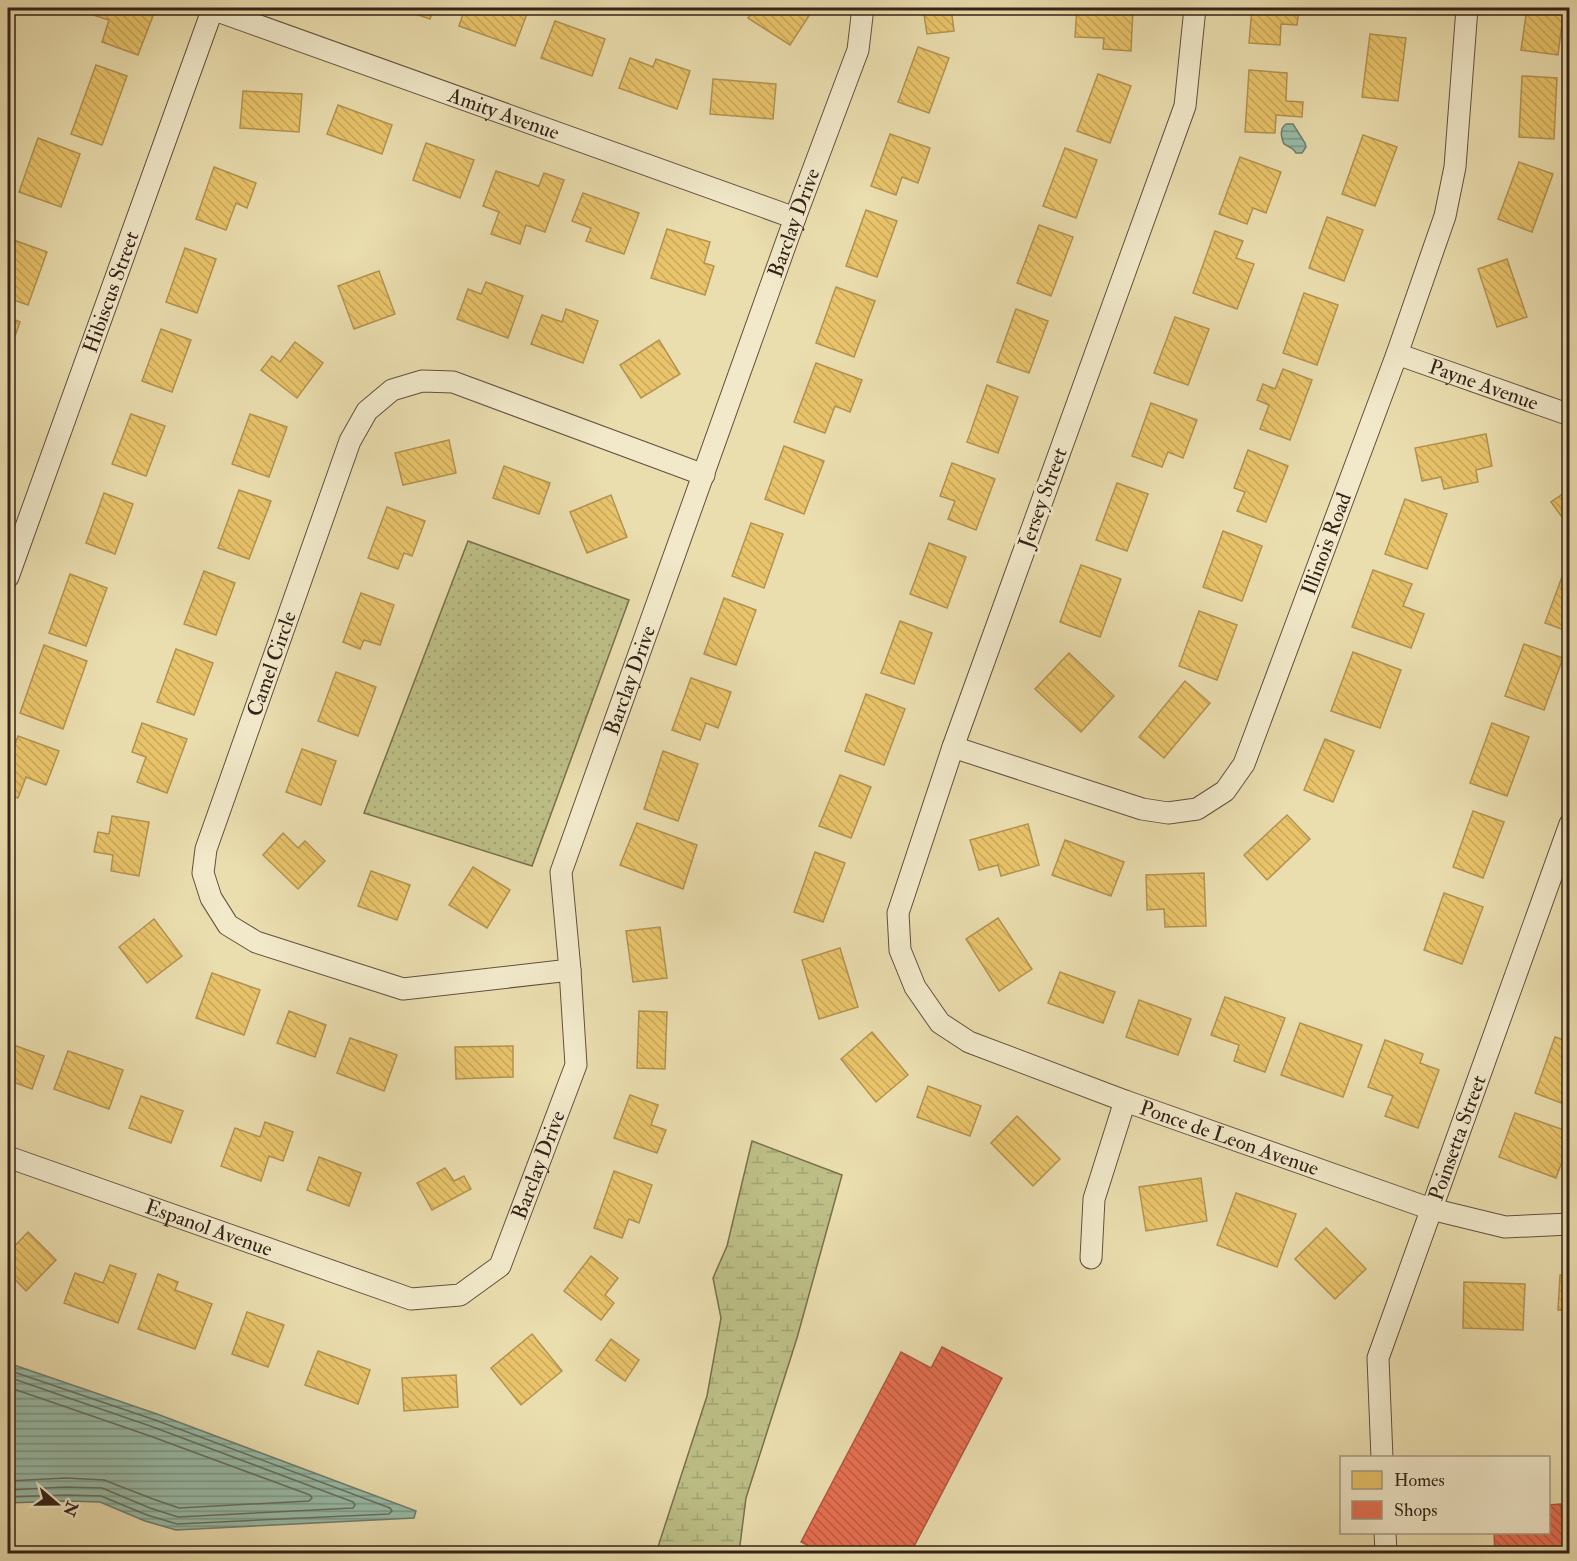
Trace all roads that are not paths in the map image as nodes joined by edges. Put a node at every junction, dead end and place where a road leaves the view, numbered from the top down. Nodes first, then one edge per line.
1 (213, 8) edge
2 (860, 8) edge
3 (1194, 8) edge
4 (1467, 8) edge
5 (795, 218) junction
6 (1397, 354) junction
7 (1569, 415) edge
8 (704, 475) junction
9 (8, 577) edge
10 (953, 747) junction
11 (1569, 824) edge
12 (570, 970) junction
13 (915, 987) joint
14 (1125, 1101) junction
15 (8, 1157) edge
16 (1431, 1209) junction
17 (1569, 1224) edge
18 (1090, 1258) dead end
19 (411, 1299) joint
20 (1382, 1456) edge
21 (1385, 1534) edge
22 (1386, 1554) edge

1 - 5 street, Amity Avenue
1 - 9 street, Hibiscus Street
2 - 5 street, Barclay Drive
3 - 10 street, Jersey Street
4 - 6 street, Illinois Road
5 - 8 street, Barclay Drive
6 - 7 street, Payne Avenue
6 - 10 street, Illinois Road
8 - 12 street, Barclay Drive
8 - 12 street, Camel Circle
10 - 13 street, Jersey Street
11 - 16 street, Poinsetta Street
12 - 19 street, Barclay Drive
13 - 14 street, Ponce de Leon Avenue
14 - 16 street, Ponce de Leon Avenue
14 - 18 street
15 - 19 street, Espanol Avenue
16 - 17 street, Ponce de Leon Avenue
16 - 20 street, Poinsetta Street
21 - 22 street

